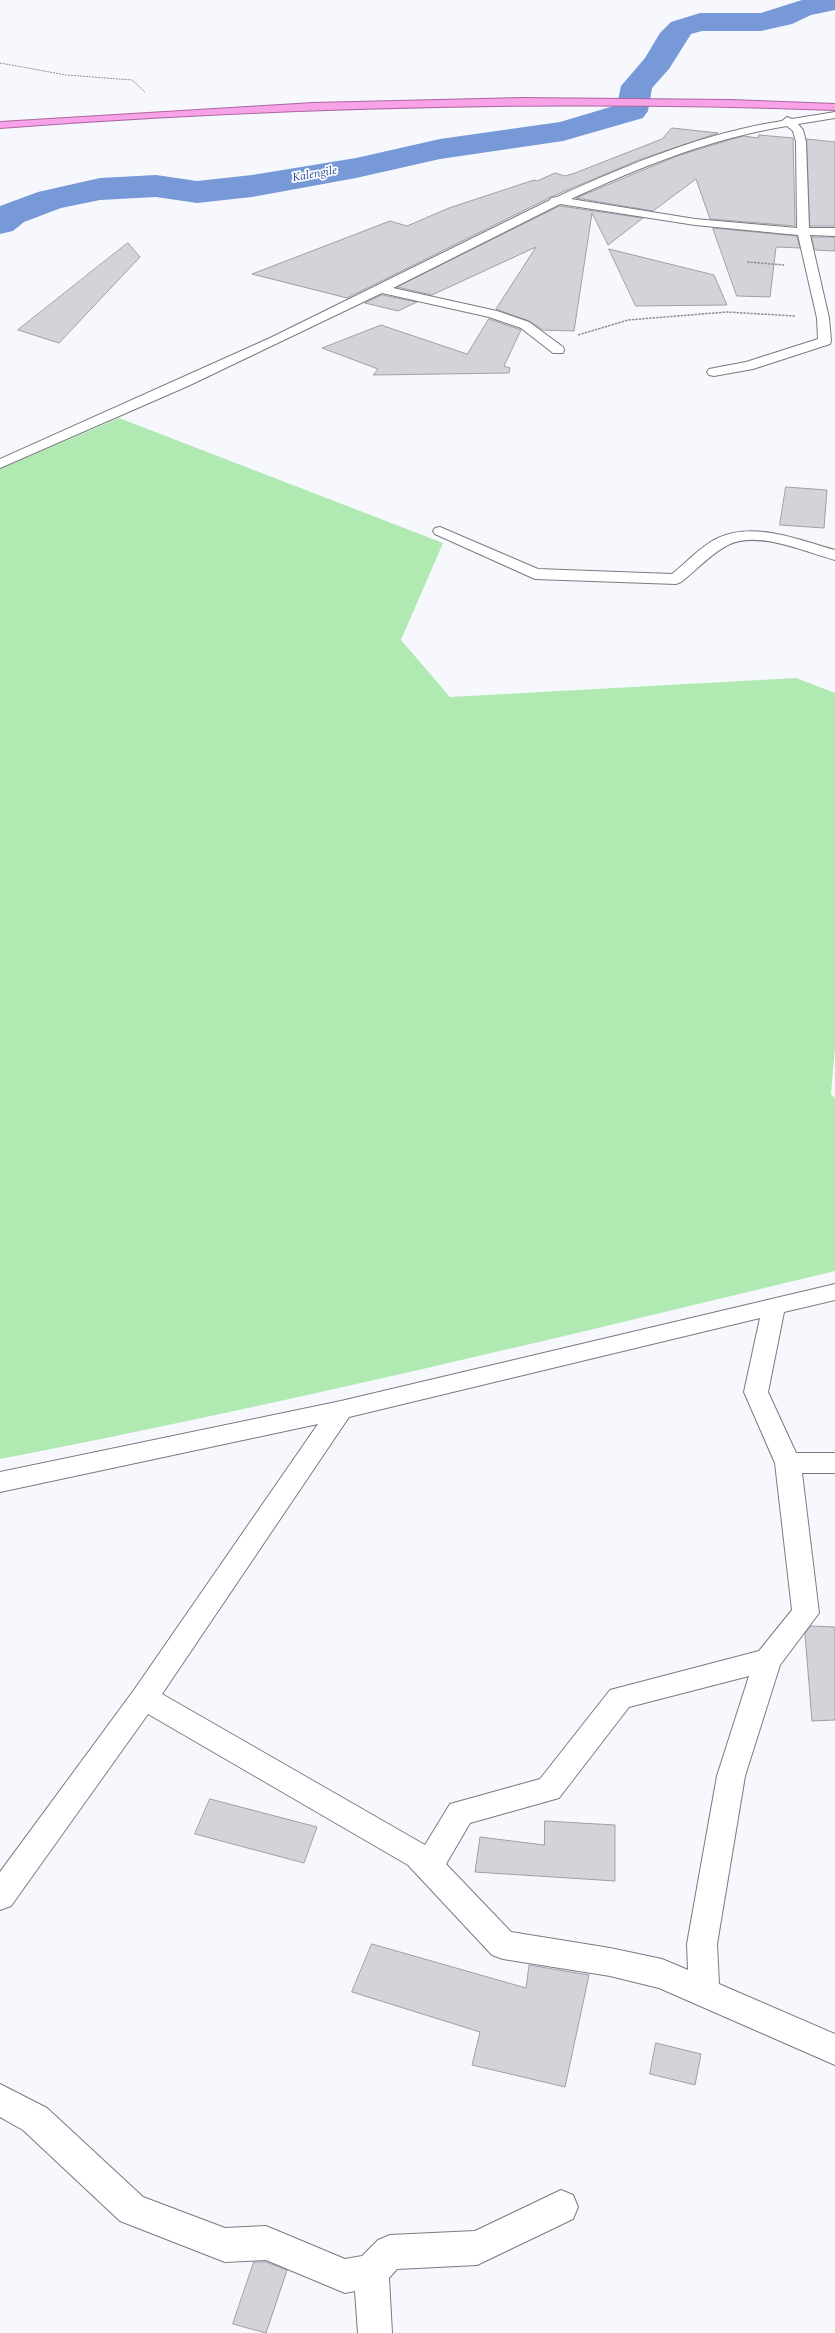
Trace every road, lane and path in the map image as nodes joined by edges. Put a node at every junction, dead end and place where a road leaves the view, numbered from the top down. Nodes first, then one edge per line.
1 (0, 63) edge
2 (150, 95) dead end
3 (833, 107) edge
4 (787, 120) junction
5 (0, 125) edge
6 (555, 200) junction
7 (802, 232) junction
8 (835, 232) edge
9 (380, 289) junction
10 (823, 318) junction
11 (830, 345) edge
12 (558, 350) joint
13 (714, 372) dead end
14 (0, 464) edge
15 (440, 531) dead end
16 (835, 555) edge
17 (835, 1292) edge
18 (774, 1306) junction
19 (341, 1410) junction
20 (788, 1463) junction
21 (835, 1463) edge
22 (0, 1482) edge
23 (768, 1660) junction
24 (144, 1698) junction
25 (428, 1867) junction
26 (0, 1896) edge
27 (704, 1993) junction
28 (835, 2050) edge
29 (0, 2100) edge
30 (561, 2207) dead end
31 (371, 2271) junction
32 (376, 2333) edge

1 - 2 path
3 - 4 street
3 - 5 highway
4 - 6 street
4 - 7 street
6 - 7 street
6 - 9 street
7 - 8 street
7 - 10 street
9 - 12 street
9 - 14 street
10 - 11 street
10 - 12 path
11 - 13 street
15 - 16 street
17 - 18 street
18 - 19 street
18 - 20 street
19 - 22 street
19 - 24 street
20 - 21 street
20 - 23 street
23 - 25 street
23 - 27 street
24 - 25 street
24 - 26 street
25 - 27 street
27 - 28 street
29 - 31 street
30 - 31 street
31 - 32 street

